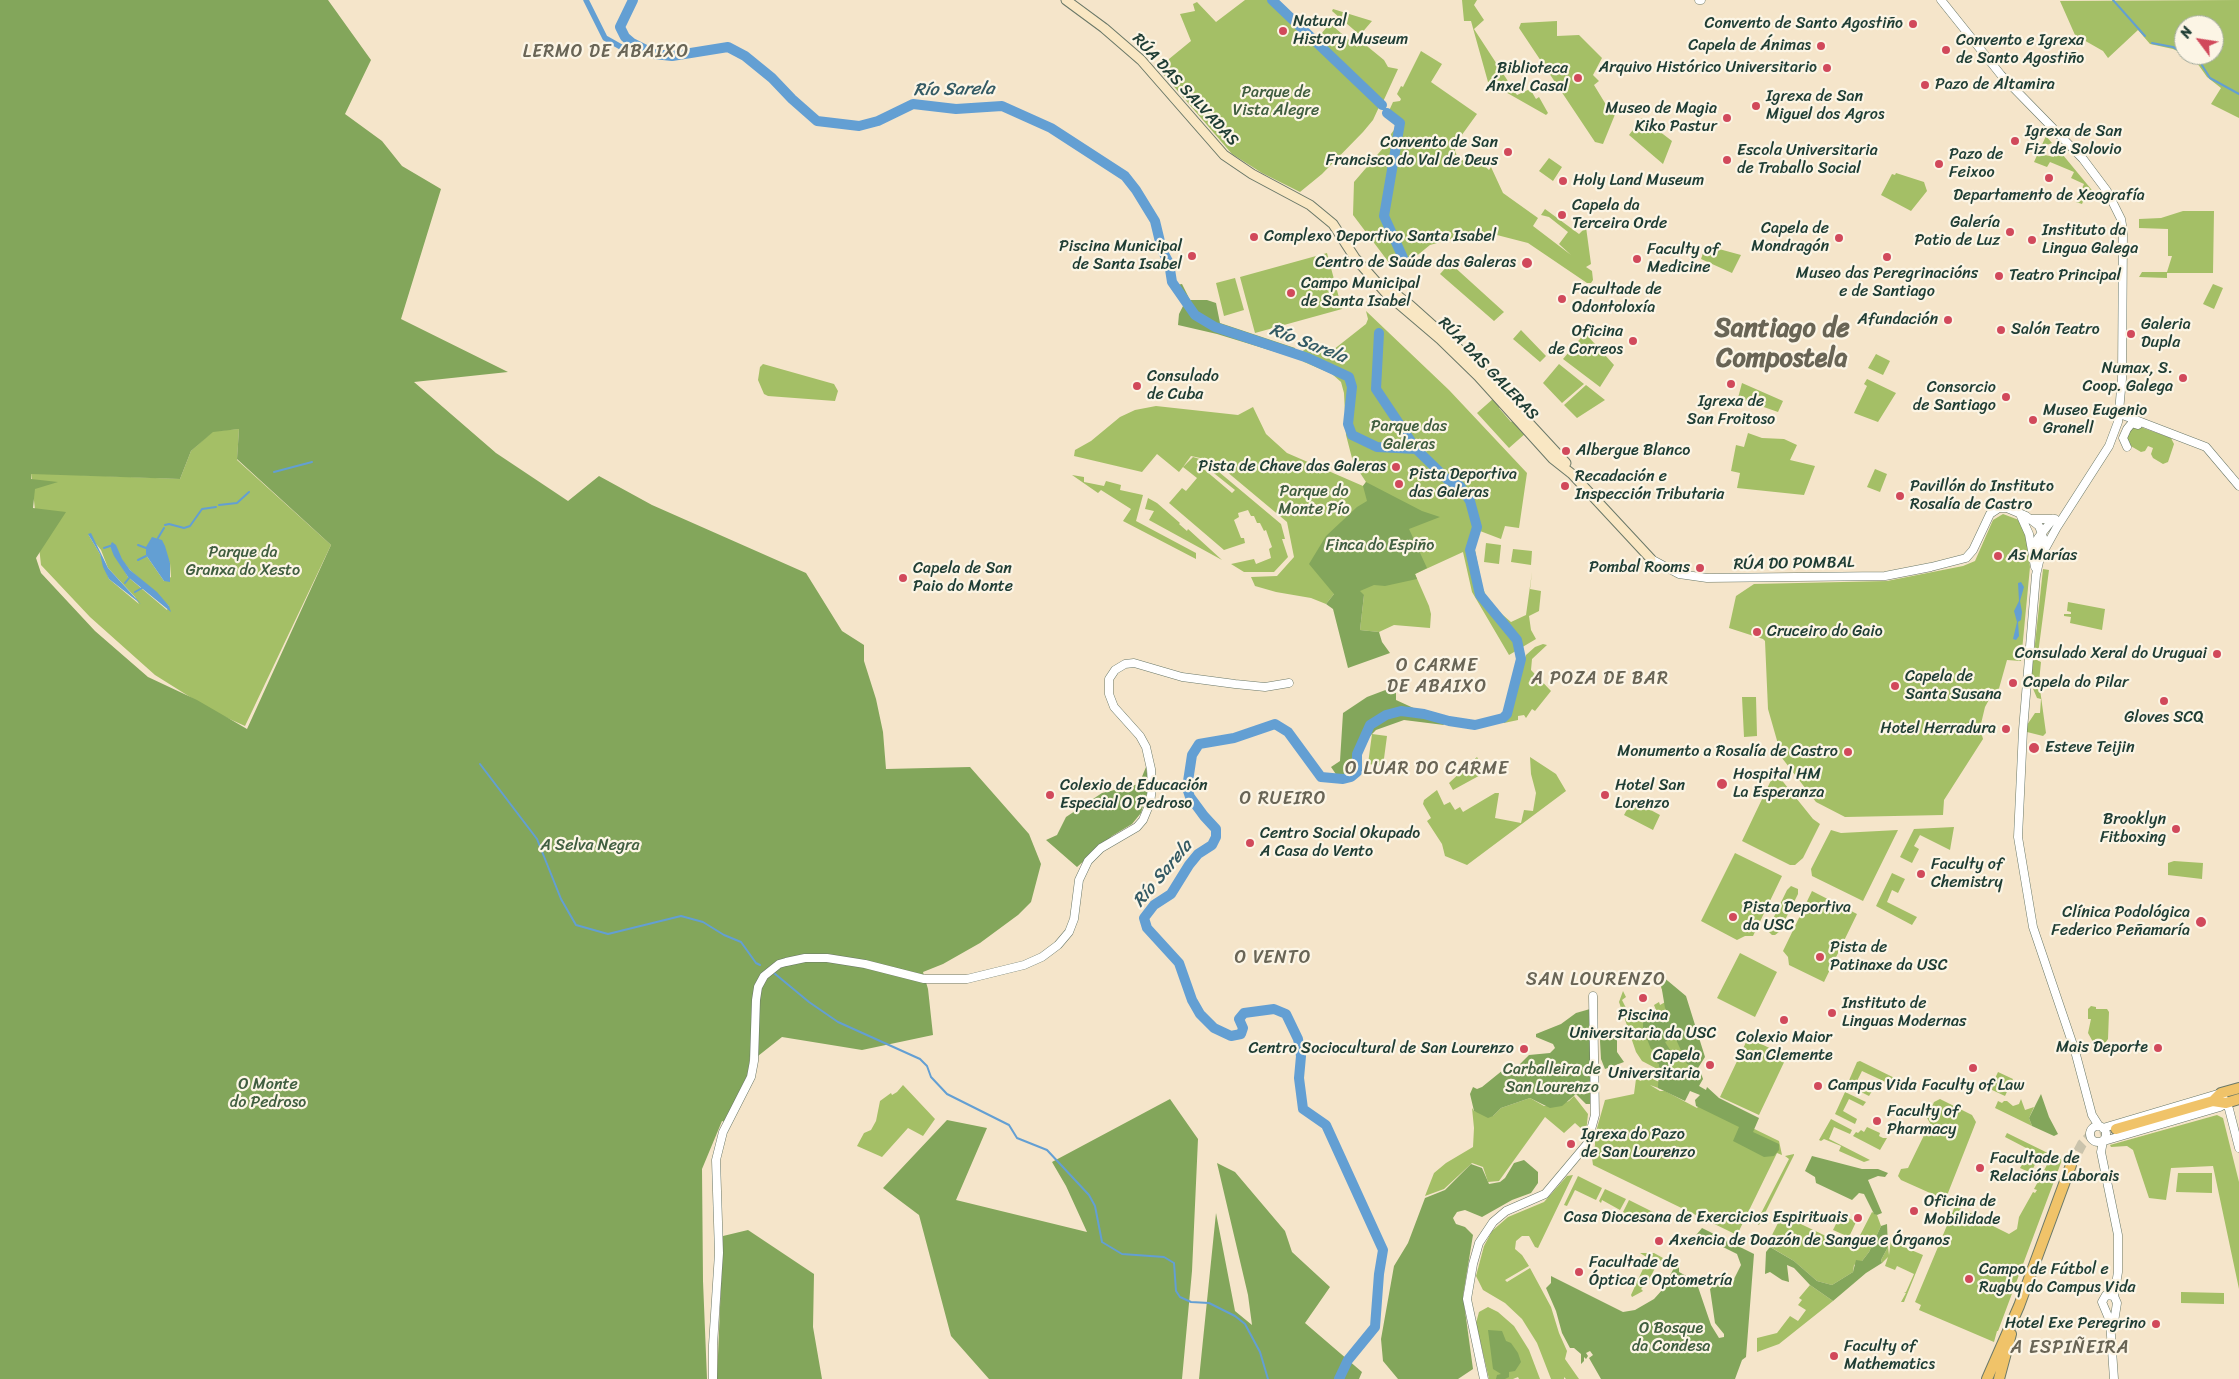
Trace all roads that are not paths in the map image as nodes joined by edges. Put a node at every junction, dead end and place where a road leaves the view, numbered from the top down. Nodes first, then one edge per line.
1 (1066, 0) edge
2 (1941, 0) edge
3 (1381, 287) junction
4 (2121, 419) junction
5 (2173, 434) junction
6 (2109, 446) junction
7 (2127, 447) dead end
8 (1569, 470) junction
9 (2239, 486) edge
10 (2062, 518) junction
11 (2053, 519) junction
12 (2030, 522) junction
13 (2055, 530) junction
14 (2042, 533) junction
15 (1651, 559) joint
16 (2036, 561) junction
17 (1290, 683) dead end
18 (1593, 996) dead end
19 (2221, 1093) junction
20 (2238, 1093) edge
21 (2213, 1101) junction
22 (2226, 1103) junction
23 (2098, 1127) junction
24 (2116, 1129) tunnel mouth
25 (2100, 1141) junction
26 (2239, 1148) edge
27 (2071, 1165) tunnel mouth
28 (2114, 1296) junction
29 (2116, 1305) junction
30 (2019, 1306) junction
31 (2105, 1307) junction
32 (2112, 1337) junction
33 (2114, 1378) edge
34 (713, 1379) edge
35 (1484, 1379) edge
36 (1987, 1379) edge
37 (1999, 1379) edge

1 - 3 main road, RÚA DAS SALVADAS
2 - 4 street
3 - 8 main road, RÚA DAS GALERAS
3 - 8 main road, RÚA DAS GALERAS
4 - 5 street
4 - 6 street
4 - 6 street
5 - 7 street
5 - 9 street
6 - 10 street
8 - 15 main road, RÚA DAS GALERAS
10 - 11 street
10 - 13 street
11 - 12 street
11 - 14 street
12 - 14 street
12 - 15 street, RÚA DO POMBAL
12 - 16 street
13 - 14 street
13 - 16 street
14 - 16 street
16 - 23 street
17 - 34 street
18 - 35 street
19 - 20 main road
19 - 21 main road
19 - 22 street
19 - 23 street
20 - 22 main road
21 - 22 main road
21 - 24 main road
22 - 25 street
22 - 26 street
23 - 25 street
23 - 25 street
25 - 28 street
27 - 30 main road
28 - 29 street
28 - 31 street
29 - 31 street
29 - 32 street
30 - 36 main road
30 - 37 main road
31 - 32 street
32 - 33 street

